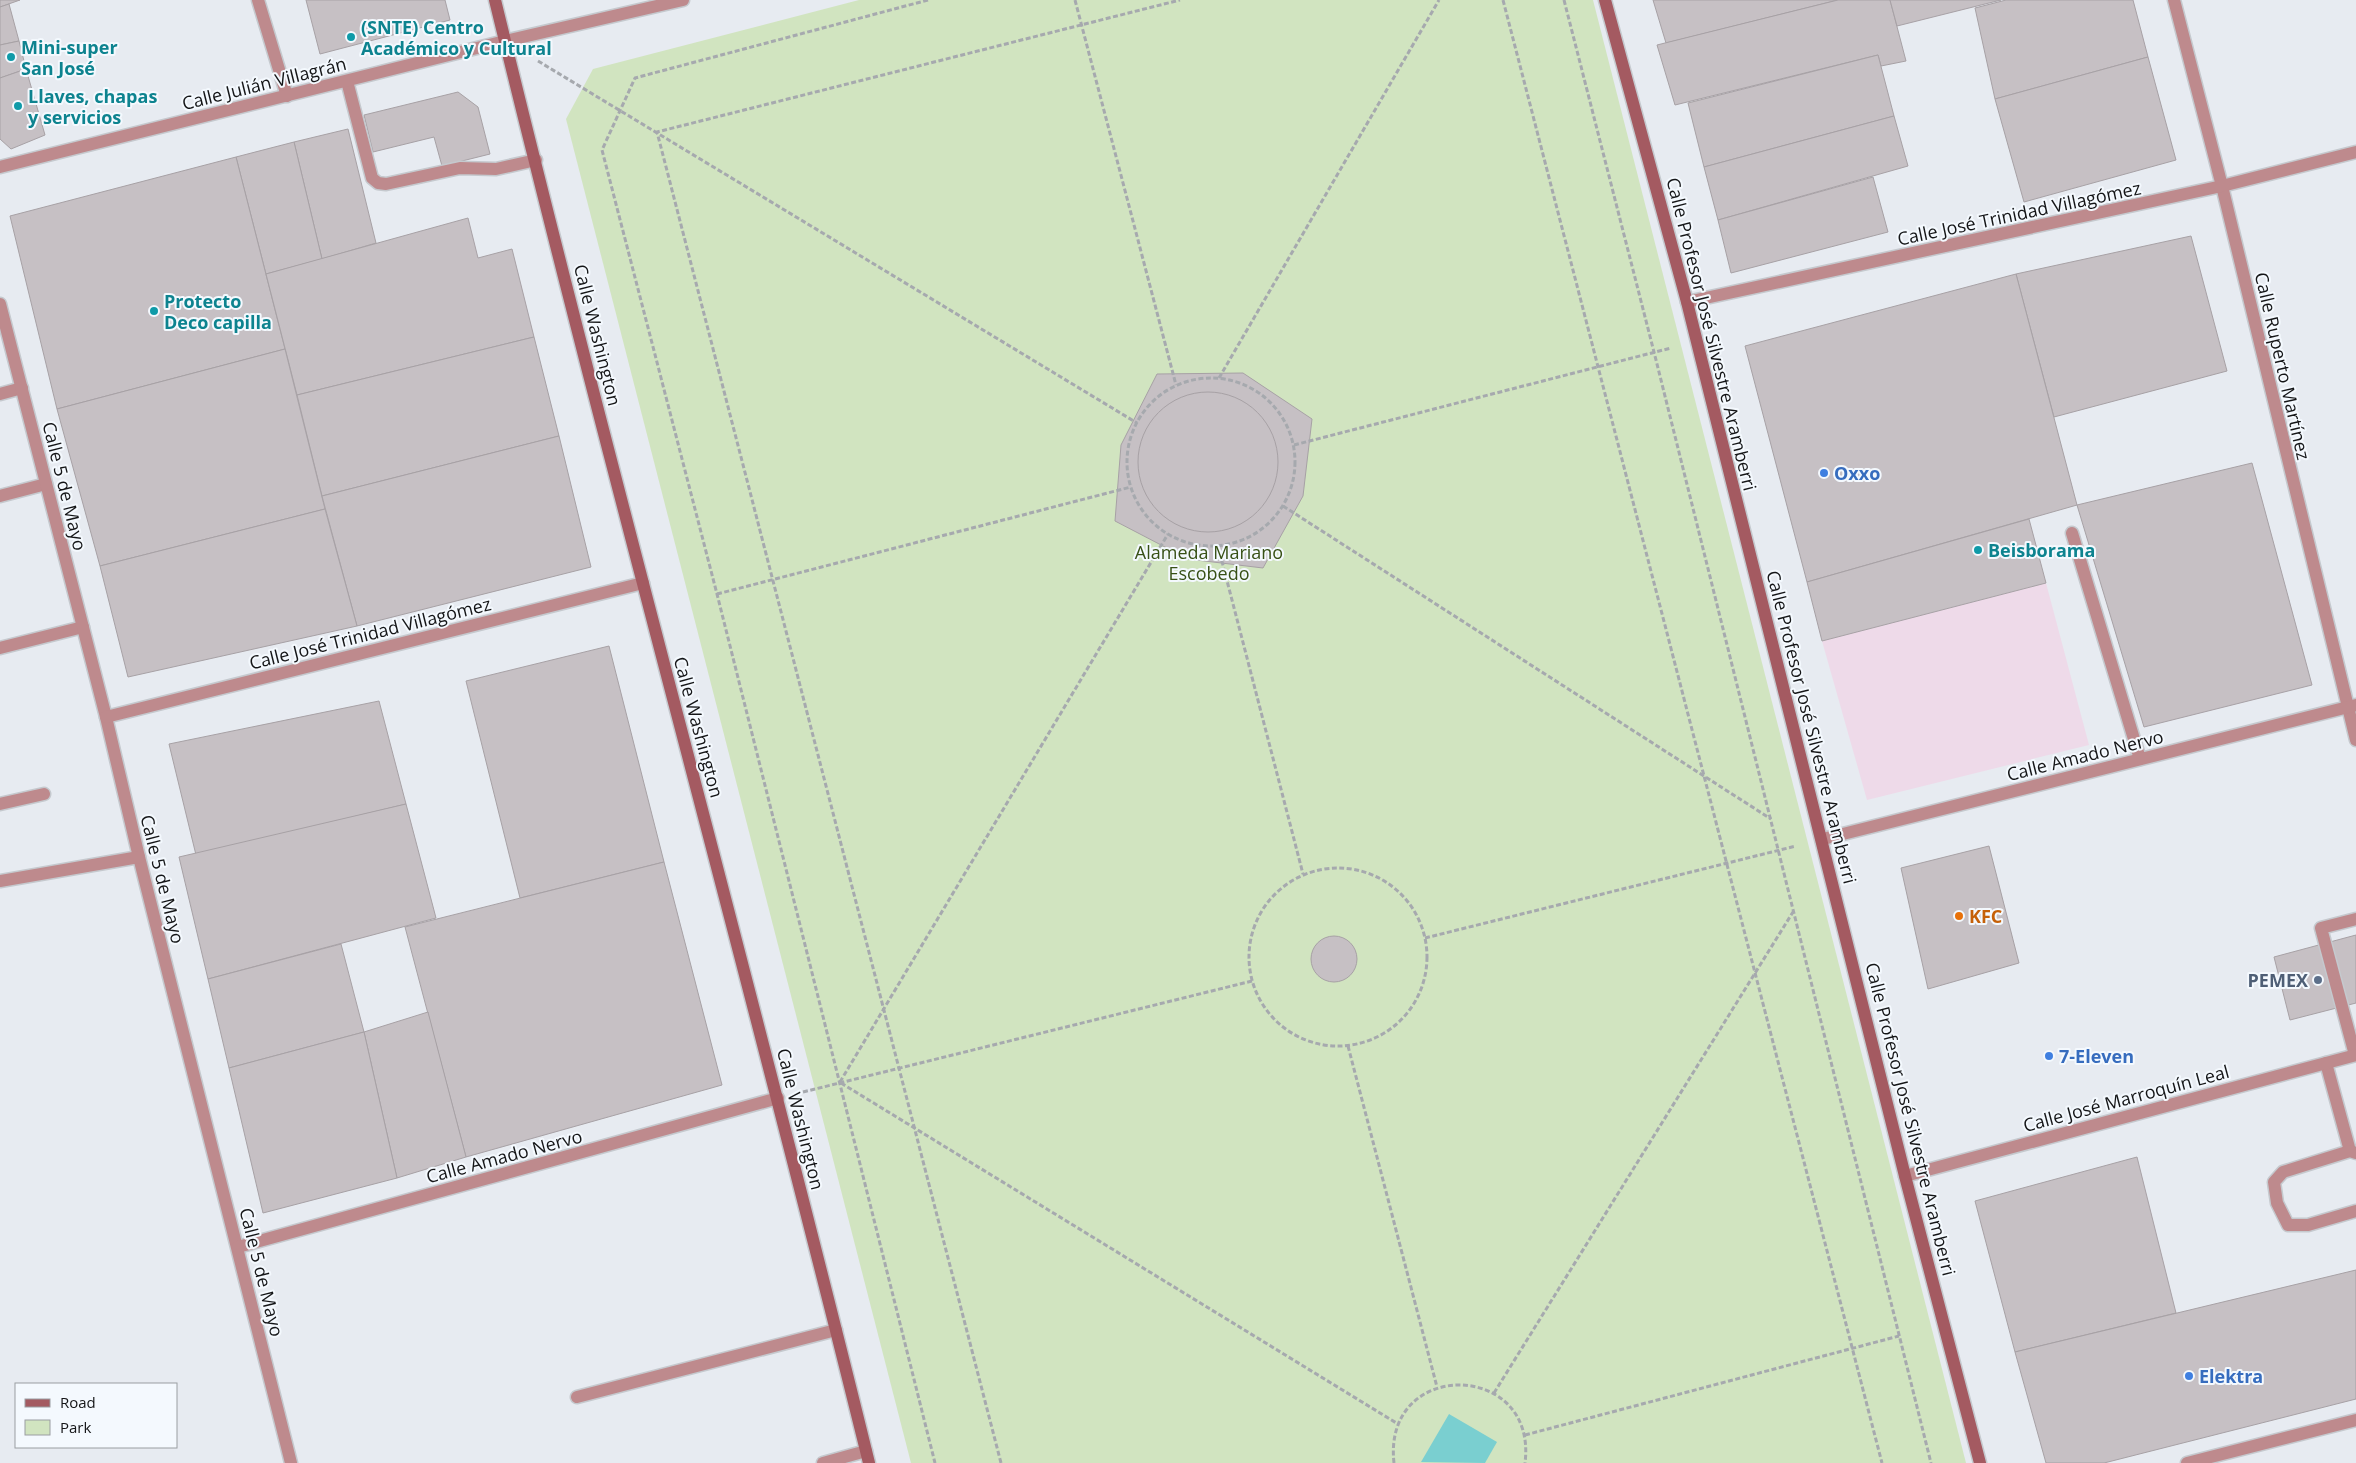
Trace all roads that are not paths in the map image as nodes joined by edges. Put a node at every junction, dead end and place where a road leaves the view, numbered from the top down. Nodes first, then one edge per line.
1 (258, 0) edge
2 (495, 0) edge
3 (683, 0) edge
4 (1605, 0) edge
5 (2174, 0) edge
6 (505, 42) junction
7 (346, 81) junction
8 (287, 96) junction
9 (2356, 152) edge
10 (536, 160) junction
11 (0, 167) edge
12 (2222, 186) junction
13 (1687, 302) junction
14 (0, 304) edge
15 (22, 388) junction
16 (0, 394) edge
17 (46, 484) junction
18 (0, 496) edge
19 (2072, 533) dead end
20 (643, 583) junction
21 (83, 628) junction
22 (0, 648) edge
23 (2352, 706) edge
24 (106, 717) junction
25 (2356, 740) edge
26 (2140, 760) junction
27 (44, 794) dead end
28 (0, 804) edge
29 (1823, 839) junction
30 (138, 856) junction
31 (0, 881) edge
32 (2356, 919) edge
33 (2355, 1055) edge
34 (2326, 1063) junction
35 (778, 1098) junction
36 (2353, 1152) edge
37 (1906, 1176) junction
38 (2356, 1211) edge
39 (238, 1247) junction
40 (836, 1330) junction
41 (577, 1397) dead end
42 (2356, 1420) edge
43 (868, 1457) edge
44 (291, 1463) edge
45 (823, 1463) edge
46 (1980, 1463) edge
47 (2187, 1463) edge

1 - 8 street
2 - 6 main road, Calle Washington
3 - 6 street, Calle Julián Villagrán
4 - 13 main road, Calle Profesor José Silvestre Aramberri
5 - 12 street, Calle Ruperto Martínez
6 - 7 street, Calle Julián Villagrán
6 - 10 main road, Calle Washington
7 - 8 street, Calle Julián Villagrán
7 - 10 street
8 - 11 street, Calle Julián Villagrán
9 - 12 street, Calle José Trinidad Villagómez
10 - 20 main road, Calle Washington
12 - 13 street, Calle José Trinidad Villagómez
12 - 23 street, Calle Ruperto Martínez
13 - 29 main road, Calle Profesor José Silvestre Aramberri
14 - 15 street, Calle 5 de Mayo
15 - 16 street
15 - 17 street, Calle 5 de Mayo
17 - 18 street
17 - 21 street, Calle 5 de Mayo
19 - 26 street
20 - 24 street, Calle José Trinidad Villagómez
20 - 35 main road, Calle Washington
21 - 22 street
21 - 24 street, Calle 5 de Mayo
23 - 25 street, Calle Ruperto Martínez
23 - 26 street, Calle Amado Nervo
24 - 30 street, Calle 5 de Mayo
26 - 29 street, Calle Amado Nervo
27 - 28 street
29 - 37 main road, Calle Profesor José Silvestre Aramberri
30 - 31 street
30 - 39 street, Calle 5 de Mayo
32 - 33 street
33 - 34 street, Calle José Marroquín Leal
34 - 36 street
34 - 37 street, Calle José Marroquín Leal
35 - 39 street, Calle Amado Nervo
35 - 40 main road, Calle Washington
36 - 38 street
37 - 46 main road, Calle Profesor José Silvestre Aramberri
39 - 44 street, Calle 5 de Mayo
40 - 41 street
40 - 43 main road, Calle Washington
42 - 47 street
43 - 45 street

